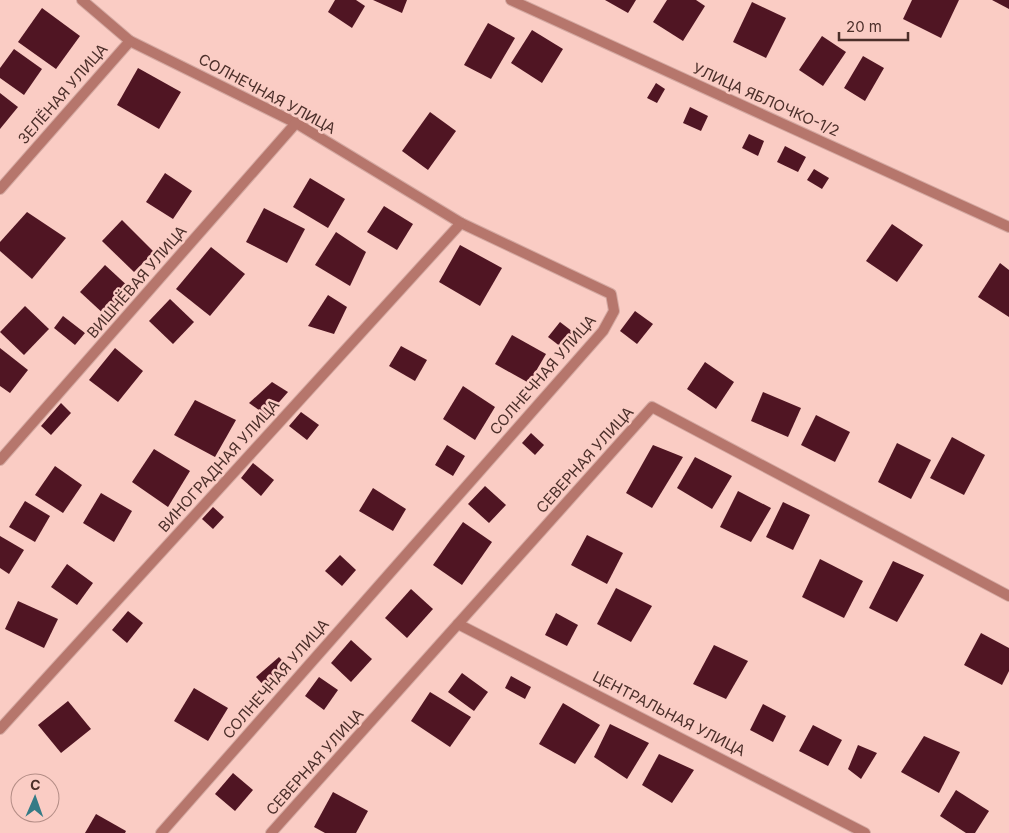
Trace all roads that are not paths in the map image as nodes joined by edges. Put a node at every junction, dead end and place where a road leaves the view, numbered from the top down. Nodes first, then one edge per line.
1 (82, 0) edge
2 (511, 0) edge
3 (130, 41) junction
4 (296, 123) junction
5 (0, 189) edge
6 (461, 223) junction
7 (1009, 227) edge
8 (0, 460) edge
9 (1009, 596) edge
10 (458, 624) junction
11 (0, 728) edge
12 (161, 833) edge
13 (271, 833) edge
14 (865, 833) edge

1 - 3 street, СОЛНЕЧНАЯ УЛИЦА
2 - 7 street, УЛИЦА ЯБЛОЧКО-1/2
3 - 4 street, СОЛНЕЧНАЯ УЛИЦА
3 - 5 street, ЗЕЛЁНАЯ УЛИЦА
4 - 6 street, СОЛНЕЧНАЯ УЛИЦА
4 - 8 street, ВИШНЁВАЯ УЛИЦА
6 - 11 street, ВИНОГРАДНАЯ УЛИЦА
6 - 12 street, СОЛНЕЧНАЯ УЛИЦА
9 - 10 street, СЕВЕРНАЯ УЛИЦА
10 - 13 street, СЕВЕРНАЯ УЛИЦА
10 - 14 street, ЦЕНТРАЛЬНАЯ УЛИЦА

